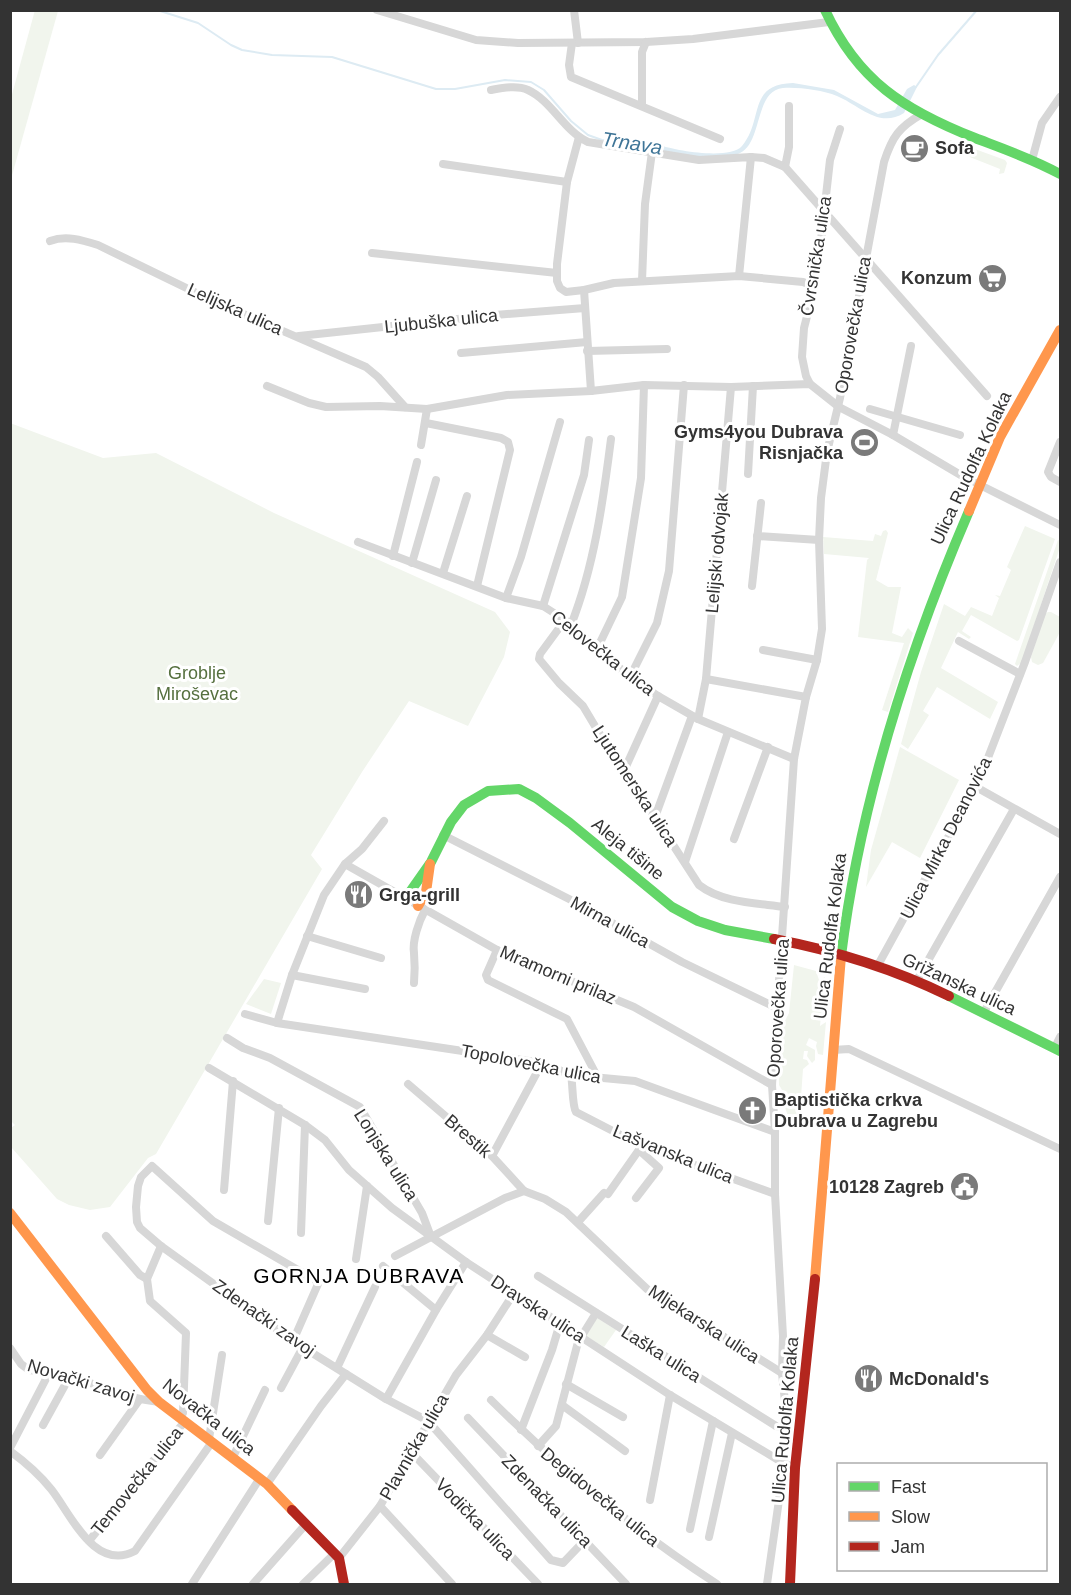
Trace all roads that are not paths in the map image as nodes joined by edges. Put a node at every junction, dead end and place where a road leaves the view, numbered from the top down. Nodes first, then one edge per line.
1 (377, 10) edge
2 (574, 10) edge
3 (825, 10) edge
4 (396, 13) edge
5 (829, 22) junction
6 (646, 42) junction
7 (575, 43) junction
8 (491, 90) dead end
9 (1060, 97) edge
10 (642, 105) junction
11 (789, 106) dead end
12 (922, 114) junction
13 (840, 129) dead end
14 (579, 137) junction
15 (720, 139) dead end
16 (652, 152) junction
17 (751, 157) junction
18 (1032, 160) junction
19 (443, 164) dead end
20 (785, 167) junction
21 (1060, 173) edge
22 (567, 182) junction
23 (824, 209) junction
24 (51, 241) dead end
25 (372, 253) dead end
26 (866, 257) junction
27 (557, 273) junction
28 (739, 276) junction
29 (642, 281) junction
30 (813, 286) junction
31 (584, 290) junction
32 (585, 308) junction
33 (1060, 330) edge
34 (297, 337) junction
35 (587, 342) junction
36 (911, 346) dead end
37 (667, 349) dead end
38 (587, 351) junction
39 (460, 352) dead end
40 (810, 384) junction
41 (684, 385) junction
42 (267, 386) dead end
43 (644, 386) junction
44 (753, 386) junction
45 (731, 387) junction
46 (591, 391) junction
47 (987, 396) dead end
48 (405, 407) junction
49 (838, 407) junction
50 (427, 409) junction
51 (870, 409) dead end
52 (897, 416) junction
53 (560, 422) dead end
54 (426, 423) junction
55 (893, 435) junction
56 (960, 435) dead end
57 (611, 439) dead end
58 (589, 440) dead end
59 (1060, 442) edge
60 (422, 444) dead end
61 (417, 462) dead end
62 (748, 474) dead end
63 (436, 480) dead end
64 (1060, 482) edge
65 (979, 484) junction
66 (466, 496) dead end
67 (761, 503) dead end
68 (1060, 525) edge
69 (757, 536) junction
70 (819, 540) junction
71 (358, 542) dead end
72 (393, 556) junction
73 (1060, 562) edge
74 (412, 563) junction
75 (442, 573) junction
76 (477, 586) junction
77 (752, 586) dead end
78 (506, 598) junction
79 (543, 606) junction
80 (568, 623) junction
81 (959, 641) dead end
82 (597, 649) junction
83 (763, 650) dead end
84 (817, 660) junction
85 (1020, 674) junction
86 (630, 676) junction
87 (706, 679) junction
88 (658, 696) junction
89 (806, 697) junction
90 (695, 718) junction
91 (728, 732) junction
92 (768, 747) junction
93 (794, 759) junction
94 (623, 773) junction
95 (976, 787) junction
96 (1014, 808) junction
97 (656, 817) junction
98 (384, 821) dead end
99 (1060, 834) edge
100 (443, 835) junction
101 (734, 839) dead end
102 (430, 862) junction
103 (685, 862) junction
104 (345, 864) junction
105 (1060, 877) edge
106 (405, 899) junction
107 (785, 907) junction
108 (422, 908) junction
109 (307, 936) junction
110 (783, 940) junction
111 (497, 950) junction
112 (841, 954) junction
113 (381, 958) dead end
114 (878, 965) junction
115 (292, 975) junction
116 (917, 980) junction
117 (414, 983) dead end
118 (365, 989) dead end
119 (777, 1008) junction
120 (984, 1012) junction
121 (245, 1014) dead end
122 (277, 1023) junction
123 (1060, 1037) edge
124 (227, 1038) dead end
125 (1058, 1049) edge
126 (833, 1050) junction
127 (542, 1063) junction
128 (209, 1068) dead end
129 (571, 1075) junction
130 (598, 1078) junction
131 (233, 1081) junction
132 (408, 1084) dead end
133 (772, 1085) junction
134 (279, 1108) junction
135 (305, 1125) junction
136 (775, 1132) junction
137 (641, 1148) junction
138 (1060, 1149) edge
139 (492, 1156) junction
140 (367, 1186) junction
141 (224, 1190) dead end
142 (524, 1191) junction
143 (775, 1194) junction
144 (636, 1198) dead end
145 (10, 1213) edge
146 (268, 1221) dead end
147 (578, 1222) junction
148 (301, 1233) dead end
149 (106, 1236) dead end
150 (431, 1238) junction
151 (161, 1246) junction
152 (395, 1256) dead end
153 (356, 1259) dead end
154 (466, 1262) junction
155 (383, 1266) dead end
156 (538, 1276) dead end
157 (147, 1279) junction
158 (375, 1287) dead end
159 (514, 1293) junction
160 (436, 1310) junction
161 (596, 1313) junction
162 (560, 1323) junction
163 (487, 1335) junction
164 (580, 1337) junction
165 (293, 1341) junction
166 (303, 1347) junction
167 (10, 1348) edge
168 (222, 1355) dead end
169 (525, 1357) dead end
170 (337, 1368) junction
171 (49, 1373) junction
172 (782, 1373) junction
173 (346, 1374) junction
174 (70, 1376) junction
175 (566, 1384) junction
176 (281, 1388) dead end
177 (266, 1390) dead end
178 (670, 1395) junction
179 (140, 1399) junction
180 (386, 1399) junction
181 (491, 1400) dead end
182 (159, 1402) junction
183 (562, 1405) junction
184 (623, 1416) dead end
185 (468, 1418) dead end
186 (182, 1420) junction
187 (428, 1421) junction
188 (713, 1421) junction
189 (43, 1425) dead end
190 (785, 1429) joint
191 (521, 1430) junction
192 (732, 1433) junction
193 (210, 1440) junction
194 (538, 1446) junction
195 (10, 1449) edge
196 (624, 1451) dead end
197 (412, 1453) junction
198 (100, 1455) dead end
199 (233, 1457) junction
200 (795, 1468) junction
201 (782, 1479) dead end
202 (264, 1481) junction
203 (650, 1500) dead end
204 (380, 1506) junction
205 (306, 1524) junction
206 (690, 1529) dead end
207 (709, 1537) dead end
208 (89, 1540) junction
209 (585, 1540) junction
210 (337, 1556) junction
211 (192, 1584) edge
212 (253, 1584) edge
213 (303, 1584) edge
214 (344, 1584) edge
215 (452, 1584) edge
216 (538, 1584) edge
217 (626, 1584) edge
218 (717, 1584) edge
219 (767, 1584) edge
220 (790, 1584) edge

1 - 4 street
2 - 7 street
3 - 5 main road
4 - 7 street
5 - 6 street
5 - 12 main road
6 - 7 street
6 - 10 street
7 - 10 street
8 - 14 street
9 - 18 street
10 - 15 street
11 - 20 street
12 - 18 main road
12 - 26 street, Oporovečka ulica
13 - 23 street, Čvrsnička ulica
14 - 16 street
14 - 22 street
16 - 17 street
16 - 29 street
17 - 20 street
17 - 28 street
18 - 21 main road
19 - 22 street
20 - 23 street
22 - 27 street
23 - 26 street
23 - 30 street, Čvrsnička ulica
24 - 34 street, Lelijska ulica
25 - 27 street
26 - 47 street
26 - 49 street, Oporovečka ulica
27 - 31 street
28 - 29 street
28 - 30 street
29 - 31 street
30 - 40 street, Čvrsnička ulica
31 - 32 street
32 - 34 street, Ljubuška ulica
32 - 35 street
33 - 65 main road, Ulica Rudolfa Kolaka
34 - 48 street, Lelijska ulica
35 - 38 street
35 - 39 street
36 - 52 street
37 - 38 street
38 - 46 street
40 - 44 street
40 - 49 street
41 - 43 street
41 - 45 street
41 - 86 street
42 - 48 street
43 - 46 street
43 - 82 street
44 - 45 street
44 - 62 street
45 - 87 street, Lelijski odvojak
46 - 50 street
48 - 50 street
49 - 55 street
49 - 70 street, Oporovečka ulica
50 - 54 street
51 - 52 street
52 - 55 street
52 - 56 street
53 - 78 street
54 - 60 street
54 - 76 street
55 - 65 street
57 - 80 street
58 - 79 street, Celovečka ulica
59 - 64 street
61 - 72 street
63 - 74 street
65 - 68 street
65 - 112 main road, Ulica Rudolfa Kolaka
66 - 75 street
67 - 69 street
69 - 70 street
69 - 77 street
70 - 84 street, Oporovečka ulica
71 - 72 street, Celovečka ulica
72 - 74 street, Celovečka ulica
73 - 85 street, Ulica Mirka Deanovića
74 - 75 street, Celovečka ulica
75 - 76 street, Celovečka ulica
76 - 78 street, Celovečka ulica
78 - 79 street, Celovečka ulica
79 - 80 street, Celovečka ulica
80 - 82 street, Celovečka ulica
80 - 94 street, Ljutomerska ulica
81 - 85 street
82 - 86 street, Celovečka ulica
83 - 84 street
84 - 89 street, Oporovečka ulica
85 - 95 street, Ulica Mirka Deanovića
86 - 88 street, Celovečka ulica
87 - 89 street
87 - 90 street, Lelijski odvojak
88 - 90 street, Celovečka ulica
88 - 94 street
89 - 93 street, Oporovečka ulica
90 - 91 street, Celovečka ulica
90 - 97 street, Lelijski odvojak
91 - 92 street, Celovečka ulica
91 - 103 street
92 - 93 street, Celovečka ulica
92 - 101 street
93 - 107 street, Oporovečka ulica
94 - 97 street, Ljutomerska ulica
95 - 96 street
95 - 114 street, Ulica Mirka Deanovića
96 - 99 street
96 - 116 street
97 - 103 street, Ljutomerska ulica
98 - 104 street
100 - 102 main road, Aleja tišine
100 - 110 main road, Aleja tišine
100 - 119 street, Mirna ulica
102 - 106 main road, Aleja tišine
102 - 108 main road, Aleja tišine
103 - 107 street, Ljutomerska ulica
104 - 106 street, Mramorni prilaz
104 - 109 street
105 - 120 street
106 - 108 street, Mramorni prilaz
107 - 110 street, Oporovečka ulica
108 - 111 street, Mramorni prilaz
108 - 117 street
109 - 113 street
109 - 115 street
110 - 112 main road, Aleja tišine
110 - 119 street, Oporovečka ulica
111 - 130 street
111 - 133 street, Mramorni prilaz
112 - 114 main road, Grižanska ulica
112 - 126 main road, Ulica Rudolfa Kolaka
114 - 116 main road, Grižanska ulica
115 - 118 street
115 - 122 street
116 - 120 main road, Grižanska ulica
119 - 133 street, Oporovečka ulica
120 - 125 main road, Grižanska ulica
121 - 122 street, Topolovečka ulica
122 - 127 street, Topolovečka ulica
123 - 125 street
124 - 150 street, Lonjska ulica
126 - 138 street
126 - 200 main road, Ulica Rudolfa Kolaka
127 - 129 street, Topolovečka ulica
127 - 139 street
128 - 131 street, Dravska ulica
129 - 130 street, Topolovečka ulica
129 - 137 street, Lašvanska ulica
130 - 136 street, Topolovečka ulica
131 - 134 street, Dravska ulica
131 - 141 street
132 - 139 street, Brestik
133 - 136 street, Oporovečka ulica
134 - 135 street, Dravska ulica
134 - 146 street
135 - 140 street, Dravska ulica
135 - 148 street
136 - 143 street, Oporovečka ulica
137 - 143 street, Lašvanska ulica
137 - 144 street
137 - 147 street
139 - 142 street, Brestik
140 - 150 street, Dravska ulica
140 - 153 street
142 - 147 street, Brestik
142 - 150 street
143 - 172 street, Oporovečka ulica
145 - 182 main road, Novačka ulica
147 - 172 street, Mljekarska ulica
149 - 157 street
150 - 152 street
150 - 154 street, Dravska ulica
151 - 157 street
151 - 165 street, Zdenački zavoj
151 - 165 street, Zdenački zavoj
154 - 159 street, Dravska ulica
154 - 160 street
155 - 160 street
156 - 161 street, Laška ulica
157 - 186 street
158 - 170 street
159 - 162 street, Dravska ulica
159 - 163 street, Plavnička ulica
160 - 180 street
161 - 164 street
161 - 190 street, Laška ulica
162 - 164 street, Dravska ulica
162 - 191 street
163 - 169 street
163 - 187 street, Plavnička ulica
164 - 175 street
164 - 178 street, Dravska ulica
165 - 166 street, Zdenački zavoj
166 - 170 street, Zdenački zavoj
166 - 176 street
167 - 171 street, Novački zavoj
168 - 193 street
170 - 173 street, Zdenački zavoj
171 - 174 street, Novački zavoj
171 - 195 street
172 - 190 street, Oporovečka ulica
173 - 180 street, Zdenački zavoj
173 - 202 street
174 - 179 street, Novački zavoj
174 - 189 street
175 - 183 street
175 - 184 street
177 - 199 street
178 - 188 street, Dravska ulica
178 - 203 street
179 - 182 street, Novački zavoj
179 - 198 street
180 - 187 street, Zdenački zavoj
181 - 191 street, Degidovečka ulica
182 - 186 main road, Novačka ulica
183 - 194 street
183 - 196 street
185 - 209 street, Zdenačka ulica
186 - 193 main road, Novačka ulica
186 - 208 street, Temovečka ulica
187 - 197 street, Plavnička ulica
187 - 209 street, Zdenački zavoj
188 - 192 street, Dravska ulica
188 - 206 street
191 - 194 street, Degidovečka ulica
192 - 200 street, Dravska ulica
192 - 207 street
193 - 199 main road, Novačka ulica
193 - 208 street
194 - 218 street, Degidovečka ulica
195 - 208 street
197 - 204 street, Plavnička ulica
197 - 216 street, Vodička ulica
199 - 202 main road, Novačka ulica
200 - 220 main road, Ulica Rudolfa Kolaka
201 - 219 street
202 - 205 main road, Novačka ulica
202 - 211 street
204 - 210 street, Plavnička ulica
204 - 215 street
205 - 210 main road, Novačka ulica
205 - 212 street
209 - 217 street, Zdenačka ulica
210 - 213 street, Plavnička ulica
210 - 214 main road

